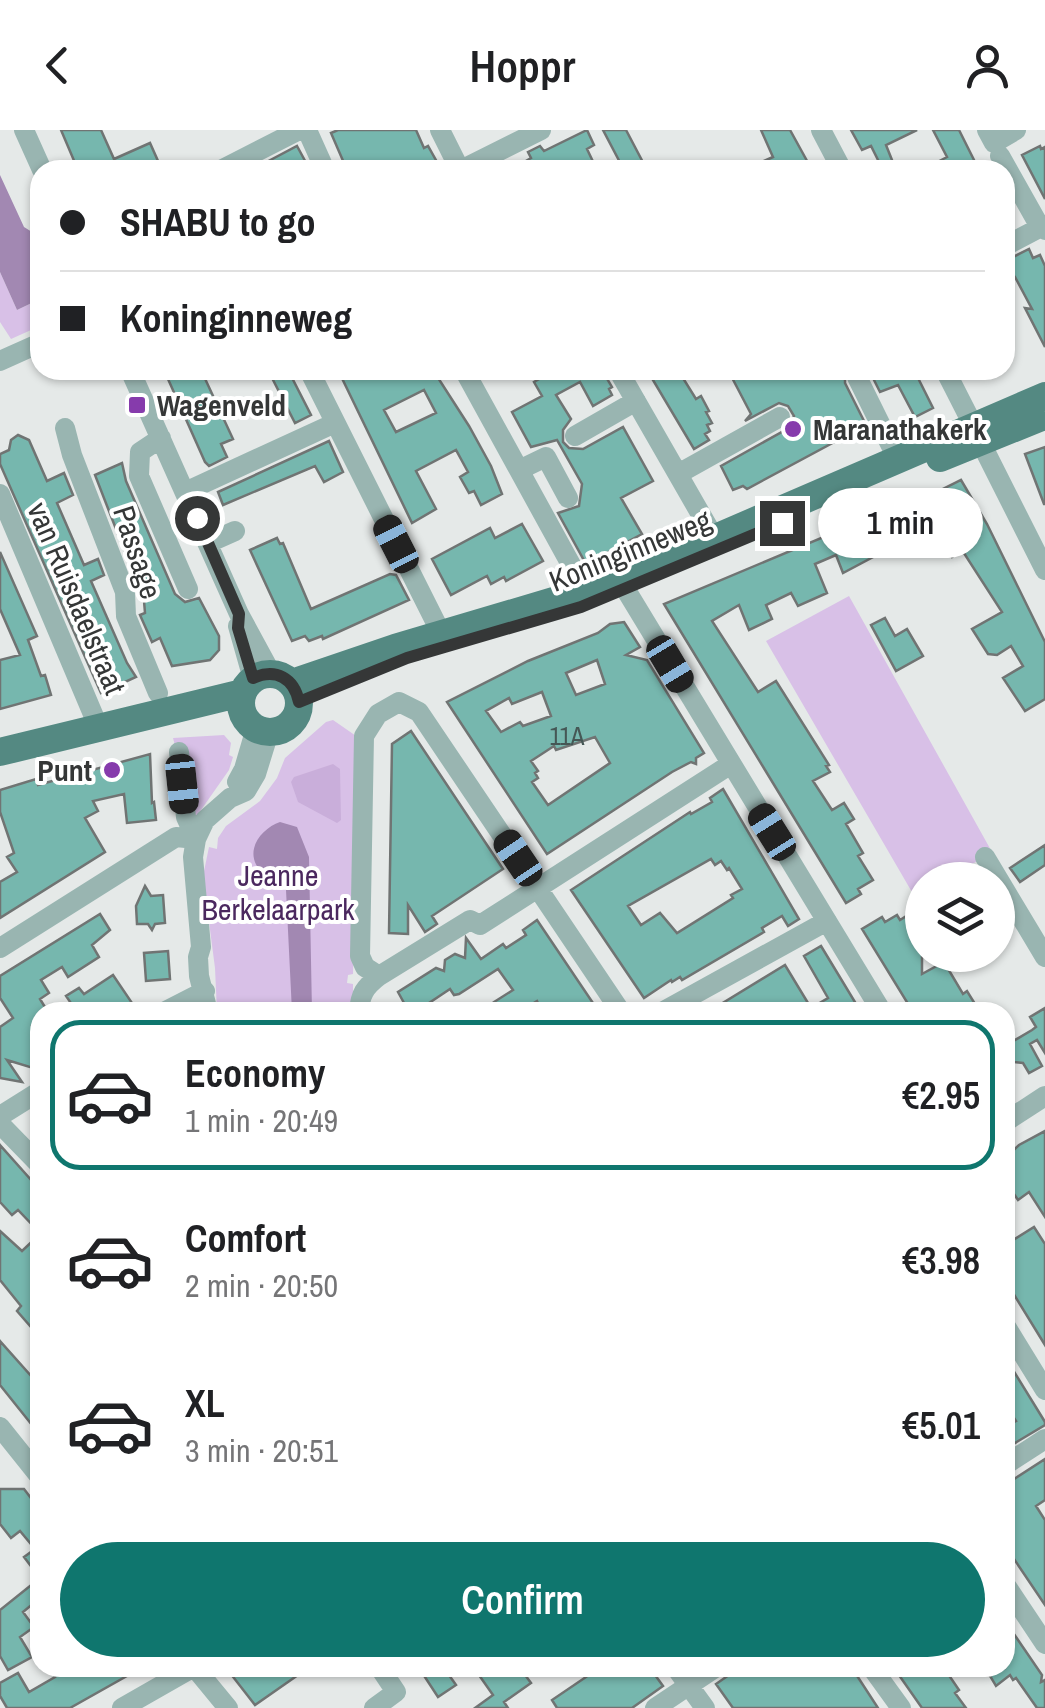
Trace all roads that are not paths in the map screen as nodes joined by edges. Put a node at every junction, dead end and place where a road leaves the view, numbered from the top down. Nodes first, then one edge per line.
1 (24, 130) edge
2 (303, 130) edge
3 (440, 130) edge
4 (540, 130) edge
5 (821, 130) edge
6 (987, 130) edge
7 (1016, 130) edge
8 (1000, 156) dead end
9 (38, 160) edge
10 (242, 160) edge
11 (320, 160) edge
12 (455, 160) edge
13 (502, 160) edge
14 (837, 160) edge
15 (1002, 160) edge
16 (1015, 181) edge
17 (1043, 228) edge
18 (1015, 241) edge
19 (30, 346) edge
20 (3, 353) edge
21 (135, 380) edge
22 (314, 380) edge
23 (470, 380) edge
24 (624, 380) edge
25 (858, 380) edge
26 (950, 380) edge
27 (1045, 396) edge
28 (636, 401) junction
29 (1045, 416) edge
30 (780, 417) dead end
31 (335, 423) junction
32 (65, 428) dead end
33 (977, 434) junction
34 (575, 436) dead end
35 (161, 438) junction
36 (898, 460) junction
37 (520, 470) junction
38 (678, 474) junction
39 (185, 492) junction
40 (0, 494) edge
41 (568, 498) dead end
42 (235, 532) dead end
43 (715, 539) junction
44 (208, 543) junction
45 (1045, 570) edge
46 (188, 589) dead end
47 (626, 590) junction
48 (586, 592) junction
49 (442, 635) junction
50 (158, 693) dead end
51 (265, 700) junction
52 (98, 726) junction
53 (0, 752) edge
54 (180, 752) dead end
55 (731, 764) junction
56 (0, 766) edge
57 (196, 838) junction
58 (986, 857) dead end
59 (538, 887) junction
60 (827, 921) junction
61 (0, 948) edge
62 (1045, 957) edge
63 (380, 976) junction
64 (206, 1002) edge
65 (360, 1002) edge
66 (614, 1002) edge
67 (680, 1002) edge
68 (876, 1002) edge
69 (1045, 1096) edge
70 (30, 1098) edge
71 (1015, 1116) edge
72 (0, 1120) edge
73 (30, 1154) edge
74 (1015, 1341) edge
75 (1045, 1390) edge
76 (0, 1427) edge
77 (1045, 1439) edge
78 (1015, 1458) edge
79 (30, 1464) edge
80 (1015, 1599) edge
81 (1045, 1644) edge
82 (178, 1677) edge
83 (202, 1677) edge
84 (386, 1677) edge
85 (682, 1677) edge
86 (702, 1677) edge
87 (879, 1677) edge
88 (689, 1686) junction
89 (122, 1708) edge
90 (228, 1708) edge
91 (374, 1708) edge
92 (655, 1708) edge
93 (705, 1708) edge
94 (901, 1708) edge

1 - 9 street
2 - 10 street
2 - 11 street
3 - 12 street
4 - 13 street
5 - 14 street
6 - 7 street
8 - 15 street
16 - 17 street
17 - 18 street
19 - 20 street
21 - 35 street
22 - 31 street
23 - 37 street
24 - 28 street
25 - 36 street
26 - 33 street
27 - 33 main road
28 - 34 street
28 - 38 street
29 - 33 main road
30 - 38 street
31 - 39 street
31 - 49 street
32 - 50 street, Passage
33 - 36 main road, Koninginneweg
33 - 45 street
33 - 47 main road, Koninginneweg
35 - 39 street
35 - 46 street
36 - 43 main road, Koninginneweg
37 - 41 street
37 - 48 street
38 - 43 street
39 - 44 street
40 - 52 street, van Ruisdaelstraat
42 - 44 street
43 - 48 main road, Koninginneweg
44 - 51 street
47 - 51 main road, Koninginneweg
47 - 55 street
48 - 49 main road, Koninginneweg
49 - 51 main road, Koninginneweg
51 - 52 main road, Koninginneweg
51 - 56 main road, Koninginneweg
51 - 57 street
52 - 53 main road, Koninginneweg
54 - 57 street
55 - 59 street
55 - 60 street
57 - 61 street
57 - 64 street
58 - 62 street
59 - 63 street
59 - 63 street
59 - 66 street
60 - 67 street
60 - 68 street
63 - 65 street
69 - 71 street
70 - 72 street
72 - 73 street
74 - 75 street
76 - 79 street
77 - 78 street
80 - 81 street
82 - 89 street
83 - 90 street
84 - 91 street
85 - 88 street
86 - 88 street
87 - 94 street
88 - 92 street
88 - 93 street

